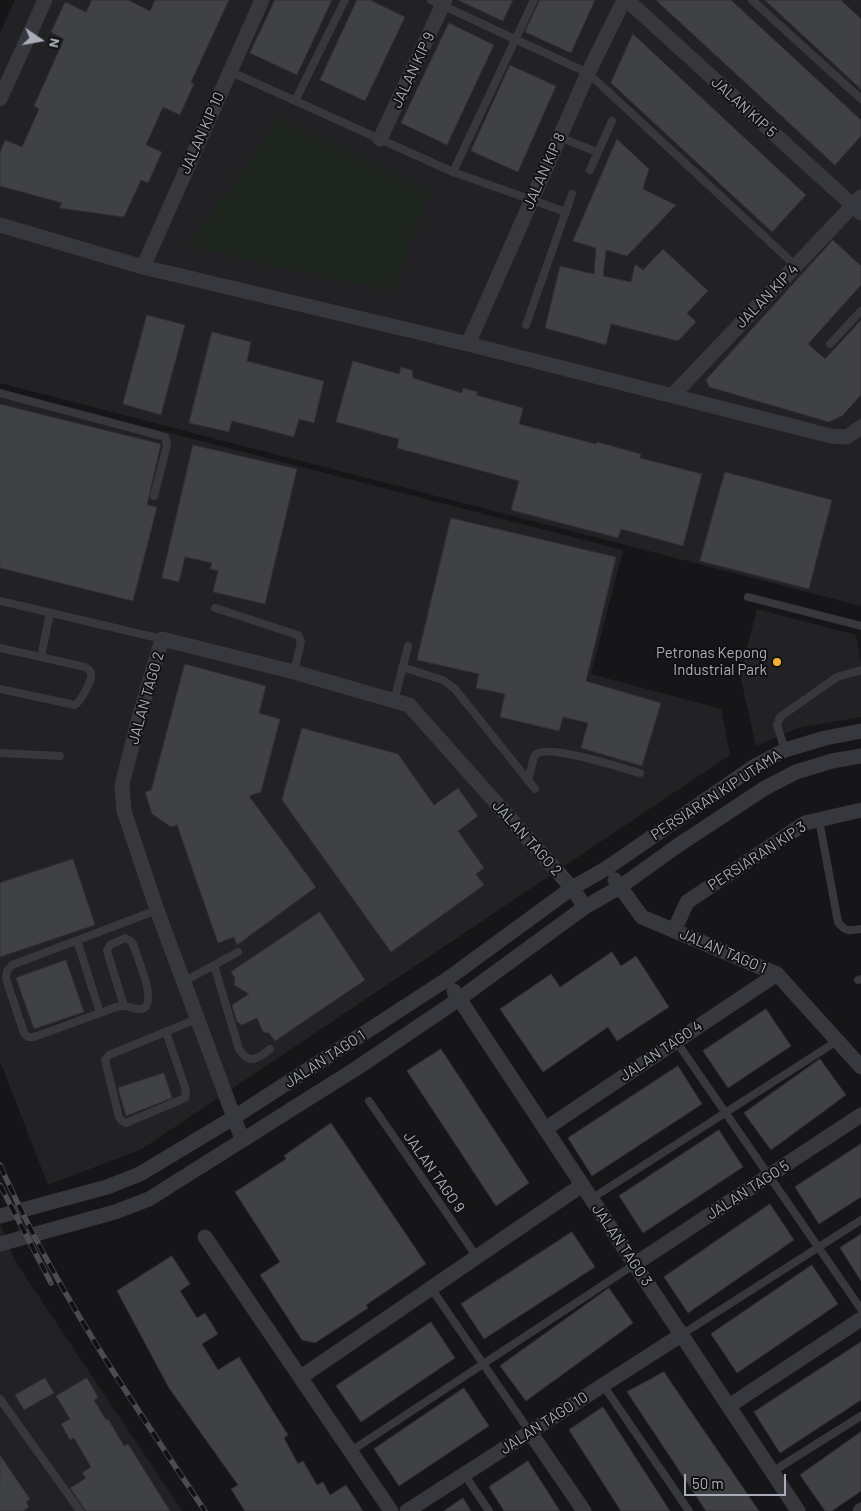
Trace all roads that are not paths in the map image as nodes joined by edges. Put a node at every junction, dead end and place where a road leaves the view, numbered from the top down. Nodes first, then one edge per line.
1 (44, 0) edge
2 (262, 0) edge
3 (345, 0) edge
4 (534, 0) edge
5 (626, 0) edge
6 (752, 0) edge
7 (439, 2) edge
8 (516, 40) junction
9 (229, 71) junction
10 (588, 73) junction
11 (0, 99) edge
12 (861, 99) edge
13 (295, 101) junction
14 (612, 121) dead end
15 (559, 138) junction
16 (380, 139) junction
17 (597, 152) junction
18 (590, 170) dead end
19 (453, 172) junction
20 (572, 194) dead end
21 (532, 200) junction
22 (858, 205) edge
23 (566, 212) junction
24 (0, 225) edge
25 (796, 266) junction
26 (143, 267) junction
27 (861, 311) edge
28 (526, 325) dead end
29 (468, 344) junction
30 (830, 344) dead end
31 (0, 392) edge
32 (673, 395) junction
33 (861, 426) edge
34 (154, 496) dead end
35 (748, 597) dead end
36 (0, 602) edge
37 (215, 608) dead end
38 (50, 613) junction
39 (861, 626) edge
40 (162, 639) junction
41 (408, 646) dead end
42 (0, 648) edge
43 (41, 657) junction
44 (402, 667) junction
45 (861, 670) edge
46 (294, 672) junction
47 (0, 689) edge
48 (394, 701) junction
49 (861, 730) edge
50 (785, 750) junction
51 (0, 753) edge
52 (60, 756) dead end
53 (861, 756) edge
54 (640, 773) dead end
55 (528, 781) junction
56 (535, 789) dead end
57 (861, 810) edge
58 (819, 820) junction
59 (607, 868) junction
60 (620, 887) junction
61 (572, 888) junction
62 (585, 907) junction
63 (156, 910) junction
64 (861, 928) edge
65 (674, 930) junction
66 (77, 940) junction
67 (238, 952) dead end
68 (214, 965) junction
69 (777, 974) junction
70 (446, 980) junction
71 (183, 982) junction
72 (459, 998) junction
73 (124, 1006) junction
74 (100, 1013) junction
75 (197, 1020) junction
76 (166, 1032) junction
77 (676, 1041) junction
78 (837, 1041) junction
79 (270, 1049) dead end
80 (861, 1067) edge
81 (369, 1101) dead end
82 (725, 1113) junction
83 (861, 1115) edge
84 (233, 1118) junction
85 (545, 1129) junction
86 (242, 1140) junction
87 (769, 1176) junction
88 (582, 1186) junction
89 (591, 1199) junction
90 (0, 1216) edge
91 (861, 1220) edge
92 (206, 1237) dead end
93 (0, 1244) edge
94 (818, 1247) junction
95 (477, 1258) junction
96 (634, 1264) junction
97 (432, 1288) junction
98 (861, 1309) edge
99 (861, 1318) edge
100 (681, 1335) junction
101 (483, 1364) junction
102 (301, 1377) junction
103 (603, 1385) junction
104 (0, 1399) edge
105 (729, 1406) junction
106 (861, 1416) edge
107 (530, 1432) junction
108 (351, 1451) junction
109 (772, 1472) junction
110 (464, 1474) junction
111 (80, 1511) edge
112 (392, 1511) edge
113 (407, 1511) edge
114 (489, 1511) edge
115 (584, 1511) edge
116 (689, 1511) edge
117 (798, 1511) edge

1 - 11 street
2 - 9 street, JALAN KIP 10
3 - 13 lane
4 - 8 lane
5 - 10 street, JALAN KIP 8
5 - 22 street, JALAN KIP 5
6 - 12 lane
7 - 8 lane
7 - 16 street, JALAN KIP 9
8 - 10 lane
8 - 19 lane
9 - 13 lane
9 - 26 street, JALAN KIP 10
10 - 15 street, JALAN KIP 8
10 - 25 lane
13 - 16 lane
14 - 17 lane
15 - 17 lane
15 - 21 street, JALAN KIP 8
16 - 19 lane
17 - 18 lane
19 - 21 lane
20 - 23 lane
21 - 23 lane
21 - 29 street, JALAN KIP 8
22 - 25 street, JALAN KIP 4
23 - 28 lane
24 - 26 street
25 - 32 street, JALAN KIP 4
26 - 29 street
27 - 30 lane
29 - 32 street
31 - 34 lane
32 - 33 street
35 - 39 lane
36 - 38 lane
37 - 46 lane
38 - 40 lane
38 - 43 lane
40 - 46 street, JALAN TAGO 2
40 - 63 street, JALAN TAGO 2
41 - 44 lane
42 - 43 lane
43 - 47 lane
44 - 48 lane
44 - 55 lane
45 - 50 lane
46 - 48 street, JALAN TAGO 2
48 - 61 street, JALAN TAGO 2
49 - 50 street, PERSIARAN KIP UTAMA
50 - 59 street, PERSIARAN KIP UTAMA
51 - 52 lane
53 - 60 street, PERSIARAN KIP UTAMA
54 - 55 lane
55 - 56 lane
57 - 58 street, PERSIARAN KIP 3
58 - 64 lane
58 - 65 street, PERSIARAN KIP 3
59 - 60 street, JALAN TAGO 1
59 - 61 street, JALAN TAGO 1
60 - 62 street, JALAN TAGO 1
60 - 65 street, JALAN TAGO 1
61 - 62 street, JALAN TAGO 2
61 - 70 street, JALAN TAGO 1
62 - 72 street, JALAN TAGO 1
63 - 66 lane
63 - 71 street, JALAN TAGO 2
65 - 69 street, JALAN TAGO 1
66 - 74 lane
66 - 74 lane
67 - 68 lane
68 - 71 lane
68 - 79 lane
69 - 77 street, JALAN TAGO 4
69 - 78 street, JALAN TAGO 1
70 - 72 street, JALAN TAGO 3
70 - 84 street, JALAN TAGO 1
71 - 75 street, JALAN TAGO 2
72 - 85 street, JALAN TAGO 3
72 - 86 street, JALAN TAGO 1
73 - 73 lane
73 - 74 lane
75 - 76 lane
75 - 84 street, JALAN TAGO 2
76 - 76 lane
77 - 82 lane
77 - 85 street, JALAN TAGO 4
78 - 80 street, JALAN TAGO 1
78 - 82 lane
81 - 95 lane, JALAN TAGO 9
82 - 87 lane
82 - 89 lane
83 - 87 street, JALAN TAGO 5
84 - 86 street, JALAN TAGO 2
84 - 90 street, JALAN TAGO 1
85 - 88 street, JALAN TAGO 3
86 - 93 street, JALAN TAGO 1
87 - 94 lane
87 - 96 street, JALAN TAGO 5
88 - 89 street, JALAN TAGO 3
88 - 95 street
89 - 96 street, JALAN TAGO 3
91 - 94 lane
92 - 102 street
94 - 98 lane
94 - 100 lane
95 - 97 street
96 - 100 street, JALAN TAGO 3
96 - 101 lane
97 - 101 lane
97 - 102 street
99 - 105 street
100 - 103 street, JALAN TAGO 10
100 - 105 street, JALAN TAGO 3
101 - 107 lane
101 - 108 lane
102 - 108 street
103 - 107 street, JALAN TAGO 10
103 - 116 lane
104 - 111 lane
105 - 109 street, JALAN TAGO 3
106 - 109 lane
107 - 110 street, JALAN TAGO 10
107 - 115 street
108 - 112 street
109 - 117 street, JALAN TAGO 3
110 - 113 street, JALAN TAGO 10
110 - 114 lane

